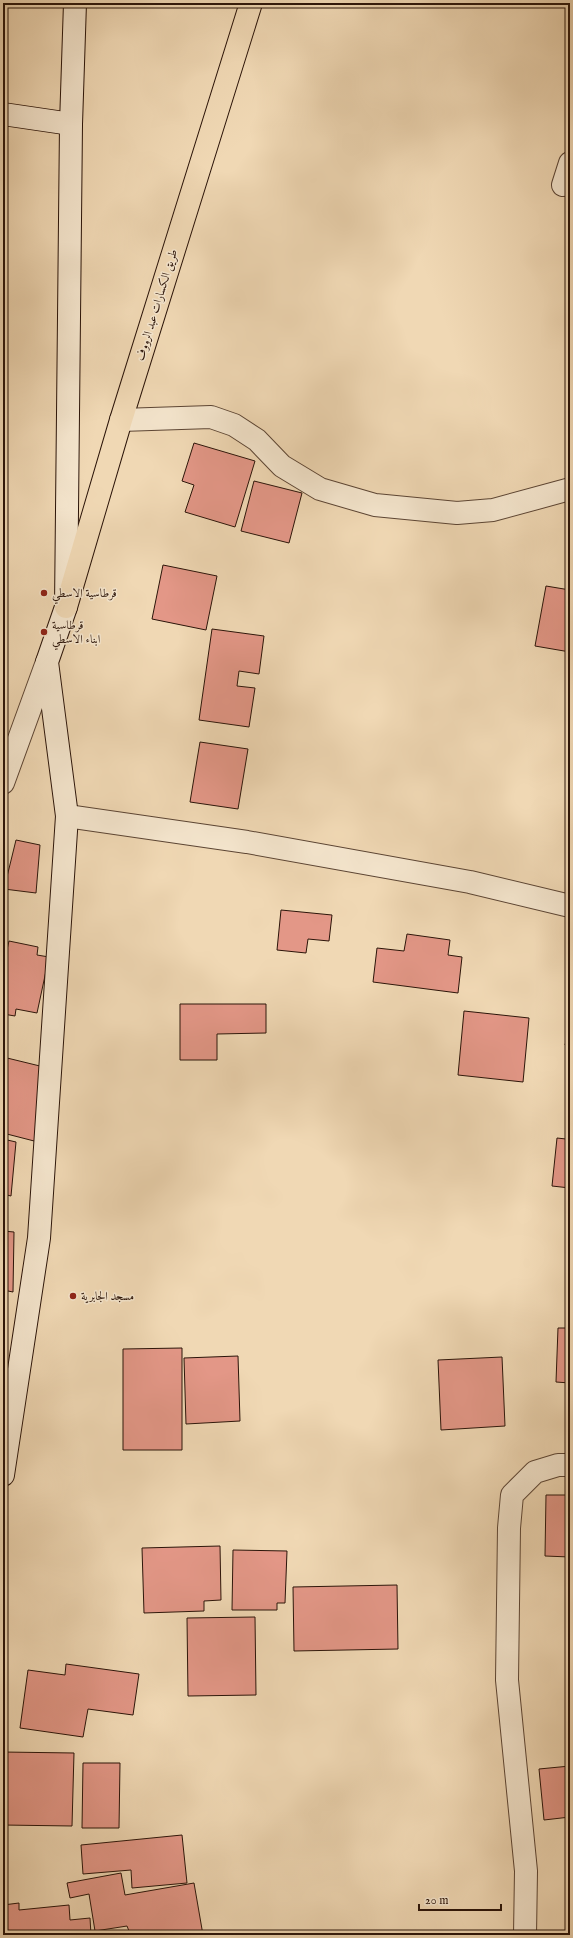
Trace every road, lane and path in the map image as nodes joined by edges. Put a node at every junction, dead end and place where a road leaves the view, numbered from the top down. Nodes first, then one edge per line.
1 (75, 3) edge
2 (251, 3) edge
3 (3, 114) edge
4 (71, 124) junction
5 (570, 163) edge
6 (563, 185) dead end
7 (121, 420) junction
8 (570, 489) edge
9 (66, 607) junction
10 (47, 662) junction
11 (3, 783) edge
12 (67, 816) junction
13 (570, 906) edge
14 (570, 1465) edge
15 (3, 1475) edge
16 (525, 1935) edge

1 - 4 street
2 - 7 main road, طريق الكسارات عبد الرووف
3 - 4 street
4 - 9 street
5 - 6 street
7 - 8 street
7 - 9 main road, طريق الكسارات عبد الرووف
9 - 10 street
10 - 11 street
10 - 12 street
12 - 13 street
12 - 15 street
14 - 16 street

